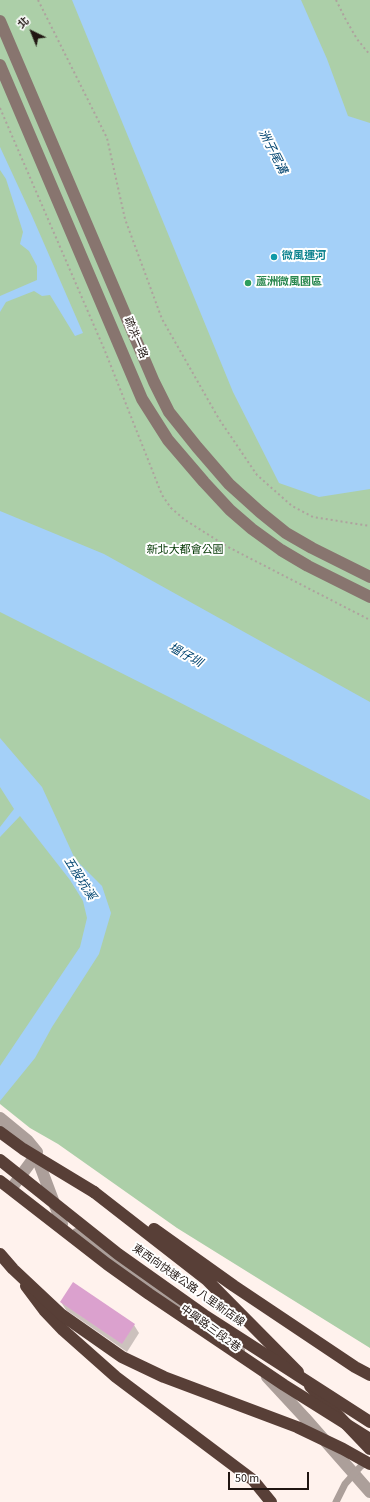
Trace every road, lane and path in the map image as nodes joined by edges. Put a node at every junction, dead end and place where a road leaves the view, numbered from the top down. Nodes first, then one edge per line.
1 (38, 0) edge
2 (336, 0) edge
3 (0, 21) edge
4 (370, 55) edge
5 (0, 65) edge
6 (370, 526) edge
7 (370, 577) edge
8 (370, 597) edge
9 (0, 1118) edge
10 (0, 1132) edge
11 (36, 1155) junction
12 (0, 1160) edge
13 (0, 1174) edge
14 (0, 1181) edge
15 (14, 1185) junction
16 (94, 1192) junction
17 (62, 1224) junction
18 (0, 1254) edge
19 (13, 1269) junction
20 (370, 1375) edge
21 (370, 1422) edge
22 (370, 1439) edge
23 (370, 1449) edge
24 (370, 1463) edge
25 (370, 1492) edge
26 (271, 1502) edge
27 (336, 1502) edge

1 - 6 path
2 - 4 path
3 - 7 street, 疏洪一路
5 - 8 street, 疏洪一路
9 - 11 street
10 - 16 highway, bridge
11 - 15 street
11 - 17 street
12 - 21 highway, 東西向快速公路 八里新店線, bridge
13 - 15 street, 中興路三段2巷
14 - 22 highway, bridge
15 - 17 street, 中興路三段2巷
16 - 20 highway
16 - 23 highway
17 - 25 street, 中興路三段2巷
18 - 19 highway, bridge
19 - 24 highway, bridge
19 - 26 highway, bridge
24 - 27 lane, bridge

